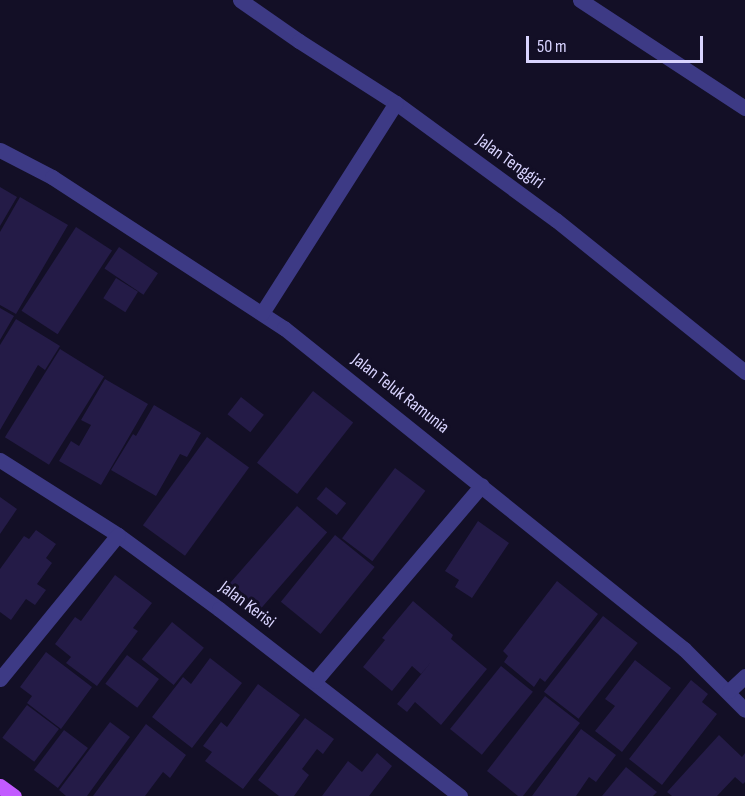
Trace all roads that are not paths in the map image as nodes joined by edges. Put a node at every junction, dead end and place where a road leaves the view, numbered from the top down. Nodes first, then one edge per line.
1 (240, 0) edge
2 (580, 0) edge
3 (396, 103) junction
4 (745, 108) edge
5 (0, 150) edge
6 (262, 313) junction
7 (745, 372) edge
8 (0, 460) edge
9 (482, 485) junction
10 (117, 536) junction
11 (745, 676) edge
12 (0, 679) edge
13 (315, 681) junction
14 (729, 691) junction
15 (745, 710) edge
16 (0, 786) edge
17 (15, 796) edge
18 (460, 796) edge

1 - 3 street, Jalan Tenggiri
2 - 4 street
3 - 6 street
3 - 7 street, Jalan Tenggiri
5 - 6 street, Jalan Teluk Ramunia
6 - 9 street, Jalan Teluk Ramunia
8 - 10 street, Jalan Kerisi
9 - 13 street
9 - 14 street, Jalan Teluk Ramunia
10 - 12 street
10 - 13 street, Jalan Kerisi
11 - 14 street
13 - 18 street, Jalan Kerisi
14 - 15 street, Jalan Teluk Ramunia
16 - 17 main road

